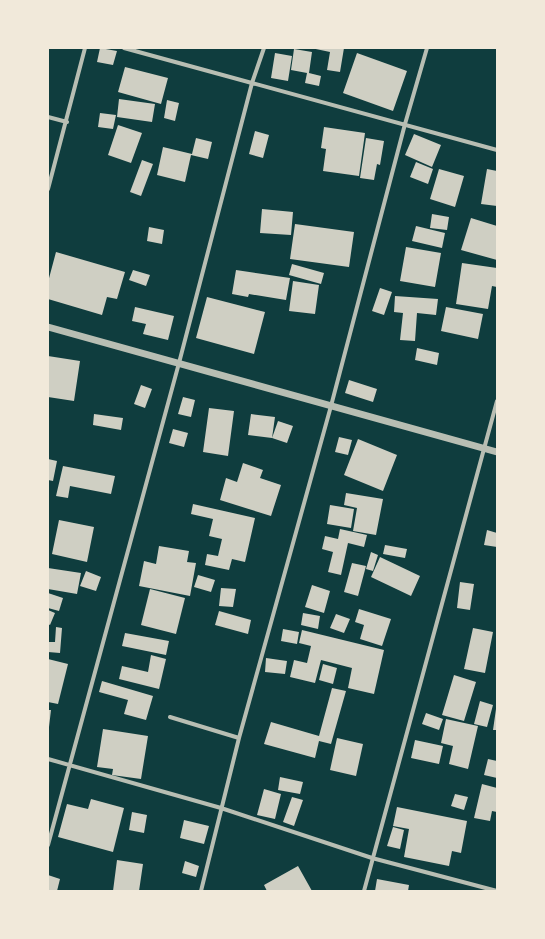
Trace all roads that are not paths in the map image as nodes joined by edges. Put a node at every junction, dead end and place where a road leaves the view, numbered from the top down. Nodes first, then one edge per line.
1 (85, 48) edge
2 (124, 48) edge
3 (264, 48) edge
4 (427, 48) edge
5 (252, 83) junction
6 (48, 117) edge
7 (66, 122) junction
8 (405, 124) junction
9 (497, 150) edge
10 (48, 189) edge
11 (48, 327) edge
12 (179, 363) junction
13 (497, 401) edge
14 (331, 406) junction
15 (484, 449) junction
16 (497, 452) edge
17 (170, 717) dead end
18 (239, 738) junction
19 (48, 759) edge
20 (69, 765) junction
21 (221, 808) junction
22 (48, 845) edge
23 (372, 858) junction
24 (201, 891) edge
25 (364, 891) edge
26 (497, 891) edge

1 - 7 street
2 - 5 street
3 - 5 street
4 - 8 street
5 - 8 street
5 - 12 street
6 - 7 street
7 - 10 street
8 - 9 street
8 - 14 street
11 - 12 street
12 - 14 street
12 - 20 street
13 - 15 street
14 - 15 street
14 - 18 street
15 - 16 street
15 - 23 street
17 - 18 street
18 - 21 street
19 - 20 street
20 - 21 street
20 - 22 street
21 - 23 street
21 - 24 street
23 - 25 street
23 - 26 street

